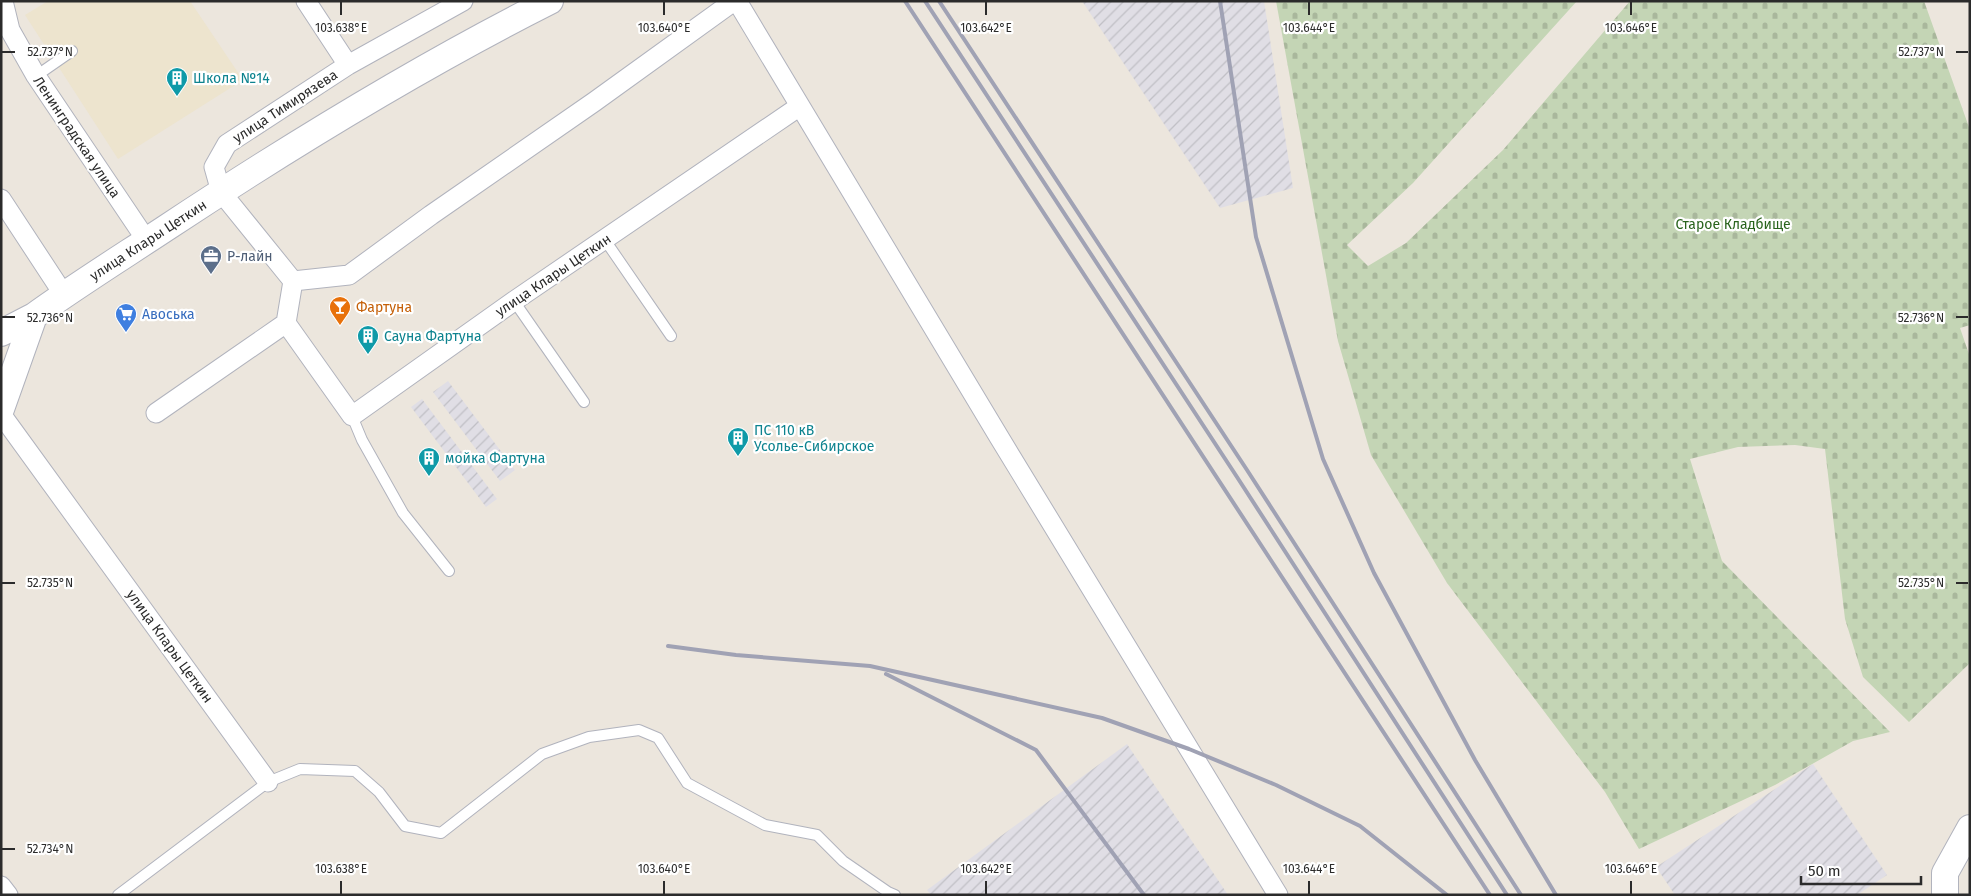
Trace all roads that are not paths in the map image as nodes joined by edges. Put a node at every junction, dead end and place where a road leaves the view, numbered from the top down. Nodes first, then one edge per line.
1 (3, 1) edge
2 (306, 1) edge
3 (463, 1) edge
4 (550, 1) edge
5 (735, 1) edge
6 (72, 51) dead end
7 (348, 64) junction
8 (36, 76) junction
9 (800, 106) junction
10 (221, 192) junction
11 (2, 202) edge
12 (605, 240) junction
13 (147, 241) junction
14 (294, 281) junction
15 (64, 295) junction
16 (514, 301) junction
17 (34, 316) junction
18 (286, 323) junction
19 (1, 333) edge
20 (671, 336) dead end
21 (584, 402) dead end
22 (1, 409) edge
23 (1, 414) edge
24 (156, 414) dead end
25 (352, 416) junction
26 (449, 571) dead end
27 (268, 782) junction
28 (1970, 828) edge
29 (1, 886) edge
30 (8, 895) edge
31 (118, 895) edge
32 (894, 895) edge
33 (1278, 895) edge
34 (1945, 895) edge

1 - 8 street, Ленинградская улица
2 - 7 street, улица Тимирязева
3 - 7 street
4 - 10 street, улица Клары Цеткин
5 - 9 street
5 - 14 street
6 - 8 lane
7 - 10 street, улица Тимирязева
8 - 13 street, Ленинградская улица
9 - 12 street, улица Клары Цеткин
9 - 33 street
10 - 13 street, улица Клары Цеткин
10 - 14 street
11 - 15 street
12 - 16 street, улица Клары Цеткин
12 - 20 lane
13 - 15 street, улица Клары Цеткин
14 - 18 street
15 - 17 street, улица Клары Цеткин
16 - 21 lane
16 - 25 street, улица Клары Цеткин
17 - 19 street, улица Клары Цеткин
17 - 22 street
18 - 24 street
18 - 25 street
23 - 27 street, улица Клары Цеткин
25 - 26 lane
27 - 31 lane
27 - 32 lane
28 - 34 street
29 - 30 street

